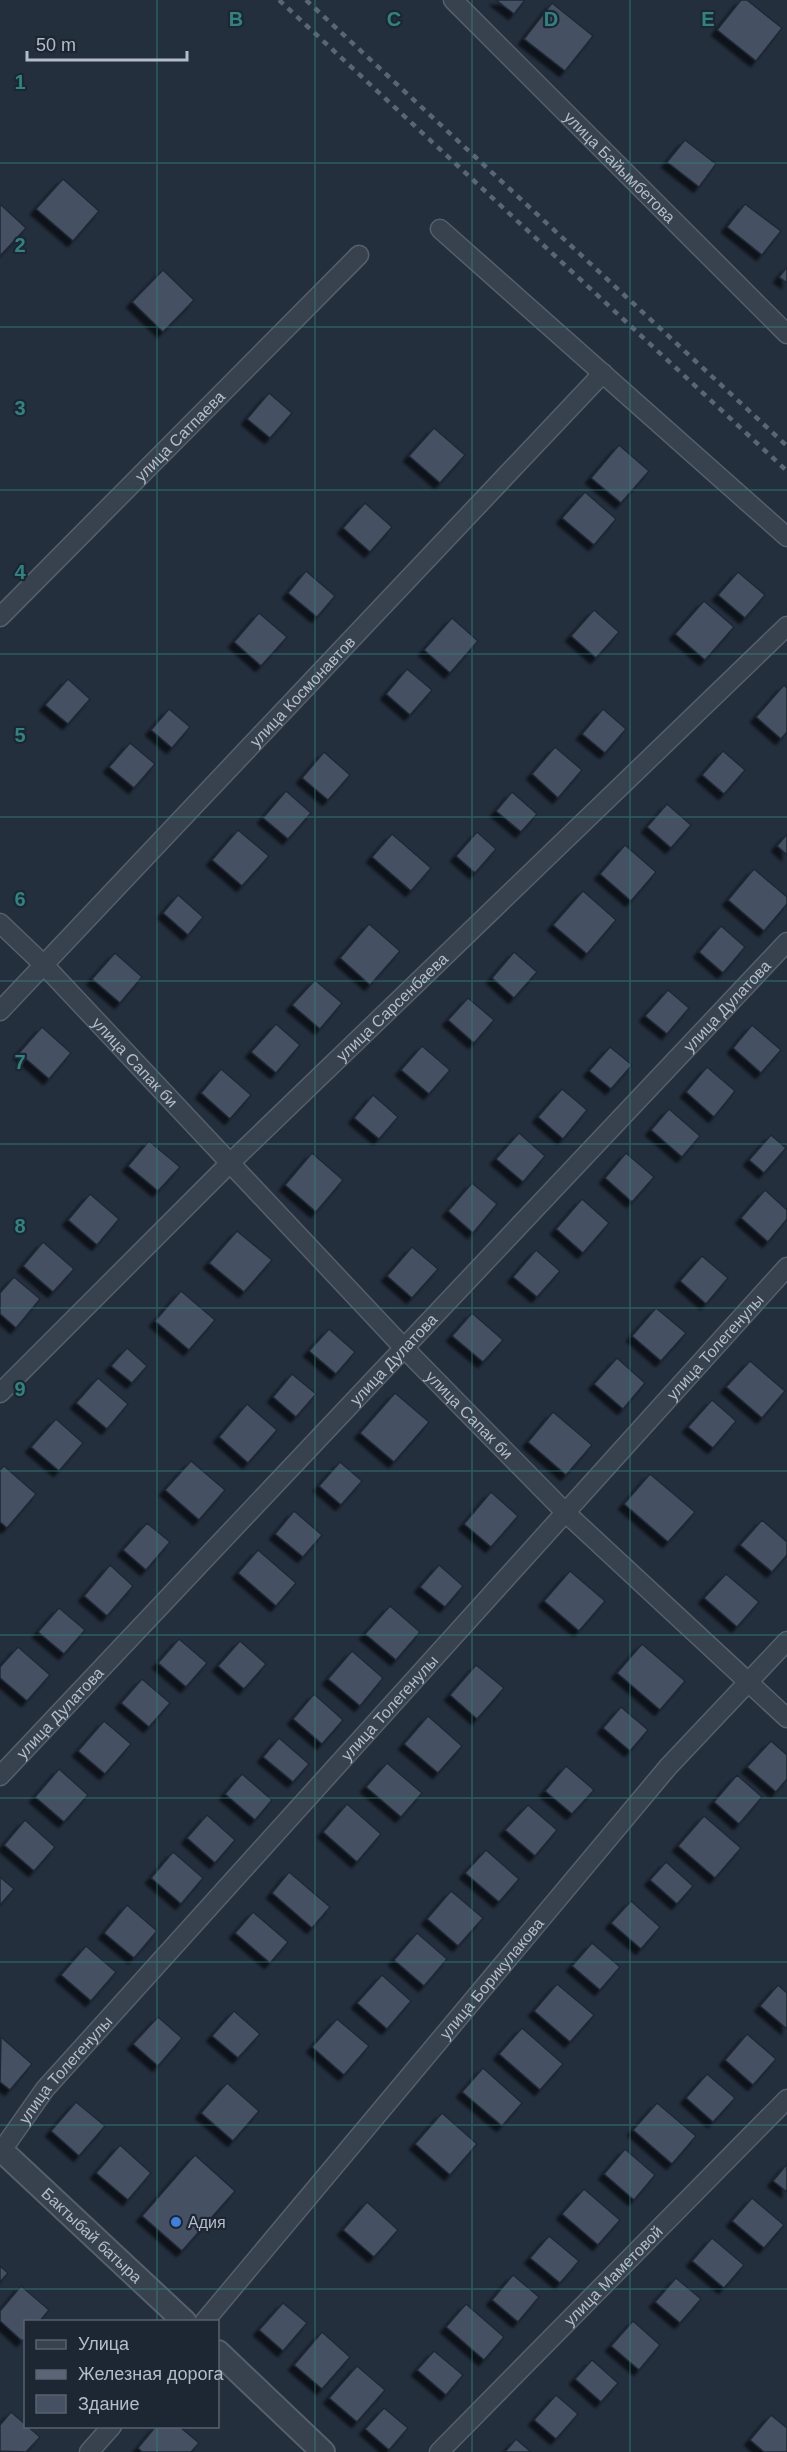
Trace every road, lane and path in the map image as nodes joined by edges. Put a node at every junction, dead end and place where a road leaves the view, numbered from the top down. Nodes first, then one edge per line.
1 (453, 0) edge
2 (440, 229) dead end
3 (359, 255) dead end
4 (787, 334) edge
5 (603, 373) junction
6 (787, 537) edge
7 (0, 617) edge
8 (787, 626) edge
9 (0, 923) edge
10 (787, 942) edge
11 (44, 965) junction
12 (0, 1011) edge
13 (229, 1164) junction
14 (787, 1268) edge
15 (404, 1348) junction
16 (0, 1393) edge
17 (566, 1513) junction
18 (787, 1641) edge
19 (749, 1680) junction
20 (787, 1718) edge
21 (0, 1776) edge
22 (787, 2099) edge
23 (1, 2151) edge
24 (183, 2320) edge
25 (206, 2320) edge
26 (219, 2353) edge
27 (111, 2428) edge
28 (89, 2452) edge
29 (323, 2452) edge
30 (439, 2452) edge

1 - 4 street, улица Байымбетова
2 - 5 street
3 - 7 street, улица Сатпаева
5 - 6 street
5 - 11 street, улица Космонавтов
8 - 13 street, улица Сарсенбаева
9 - 11 street, улица Сапак би
10 - 15 street, улица Дулатова
11 - 12 street, улица Космонавтов
11 - 13 street, улица Сапак би
13 - 15 street, улица Сапак би
13 - 16 street, улица Сарсенбаева
14 - 17 street, улица Толегенулы
15 - 17 street, улица Сапак би
15 - 21 street, улица Дулатова
17 - 19 street, улица Сапак би
17 - 23 street, улица Толегенулы
18 - 19 street, улица Борикулакова
19 - 20 street, улица Сапак би
19 - 25 street, улица Борикулакова
22 - 30 street, улица Маметовой
23 - 24 street, Бактыбай батыра
26 - 29 street
27 - 28 street

